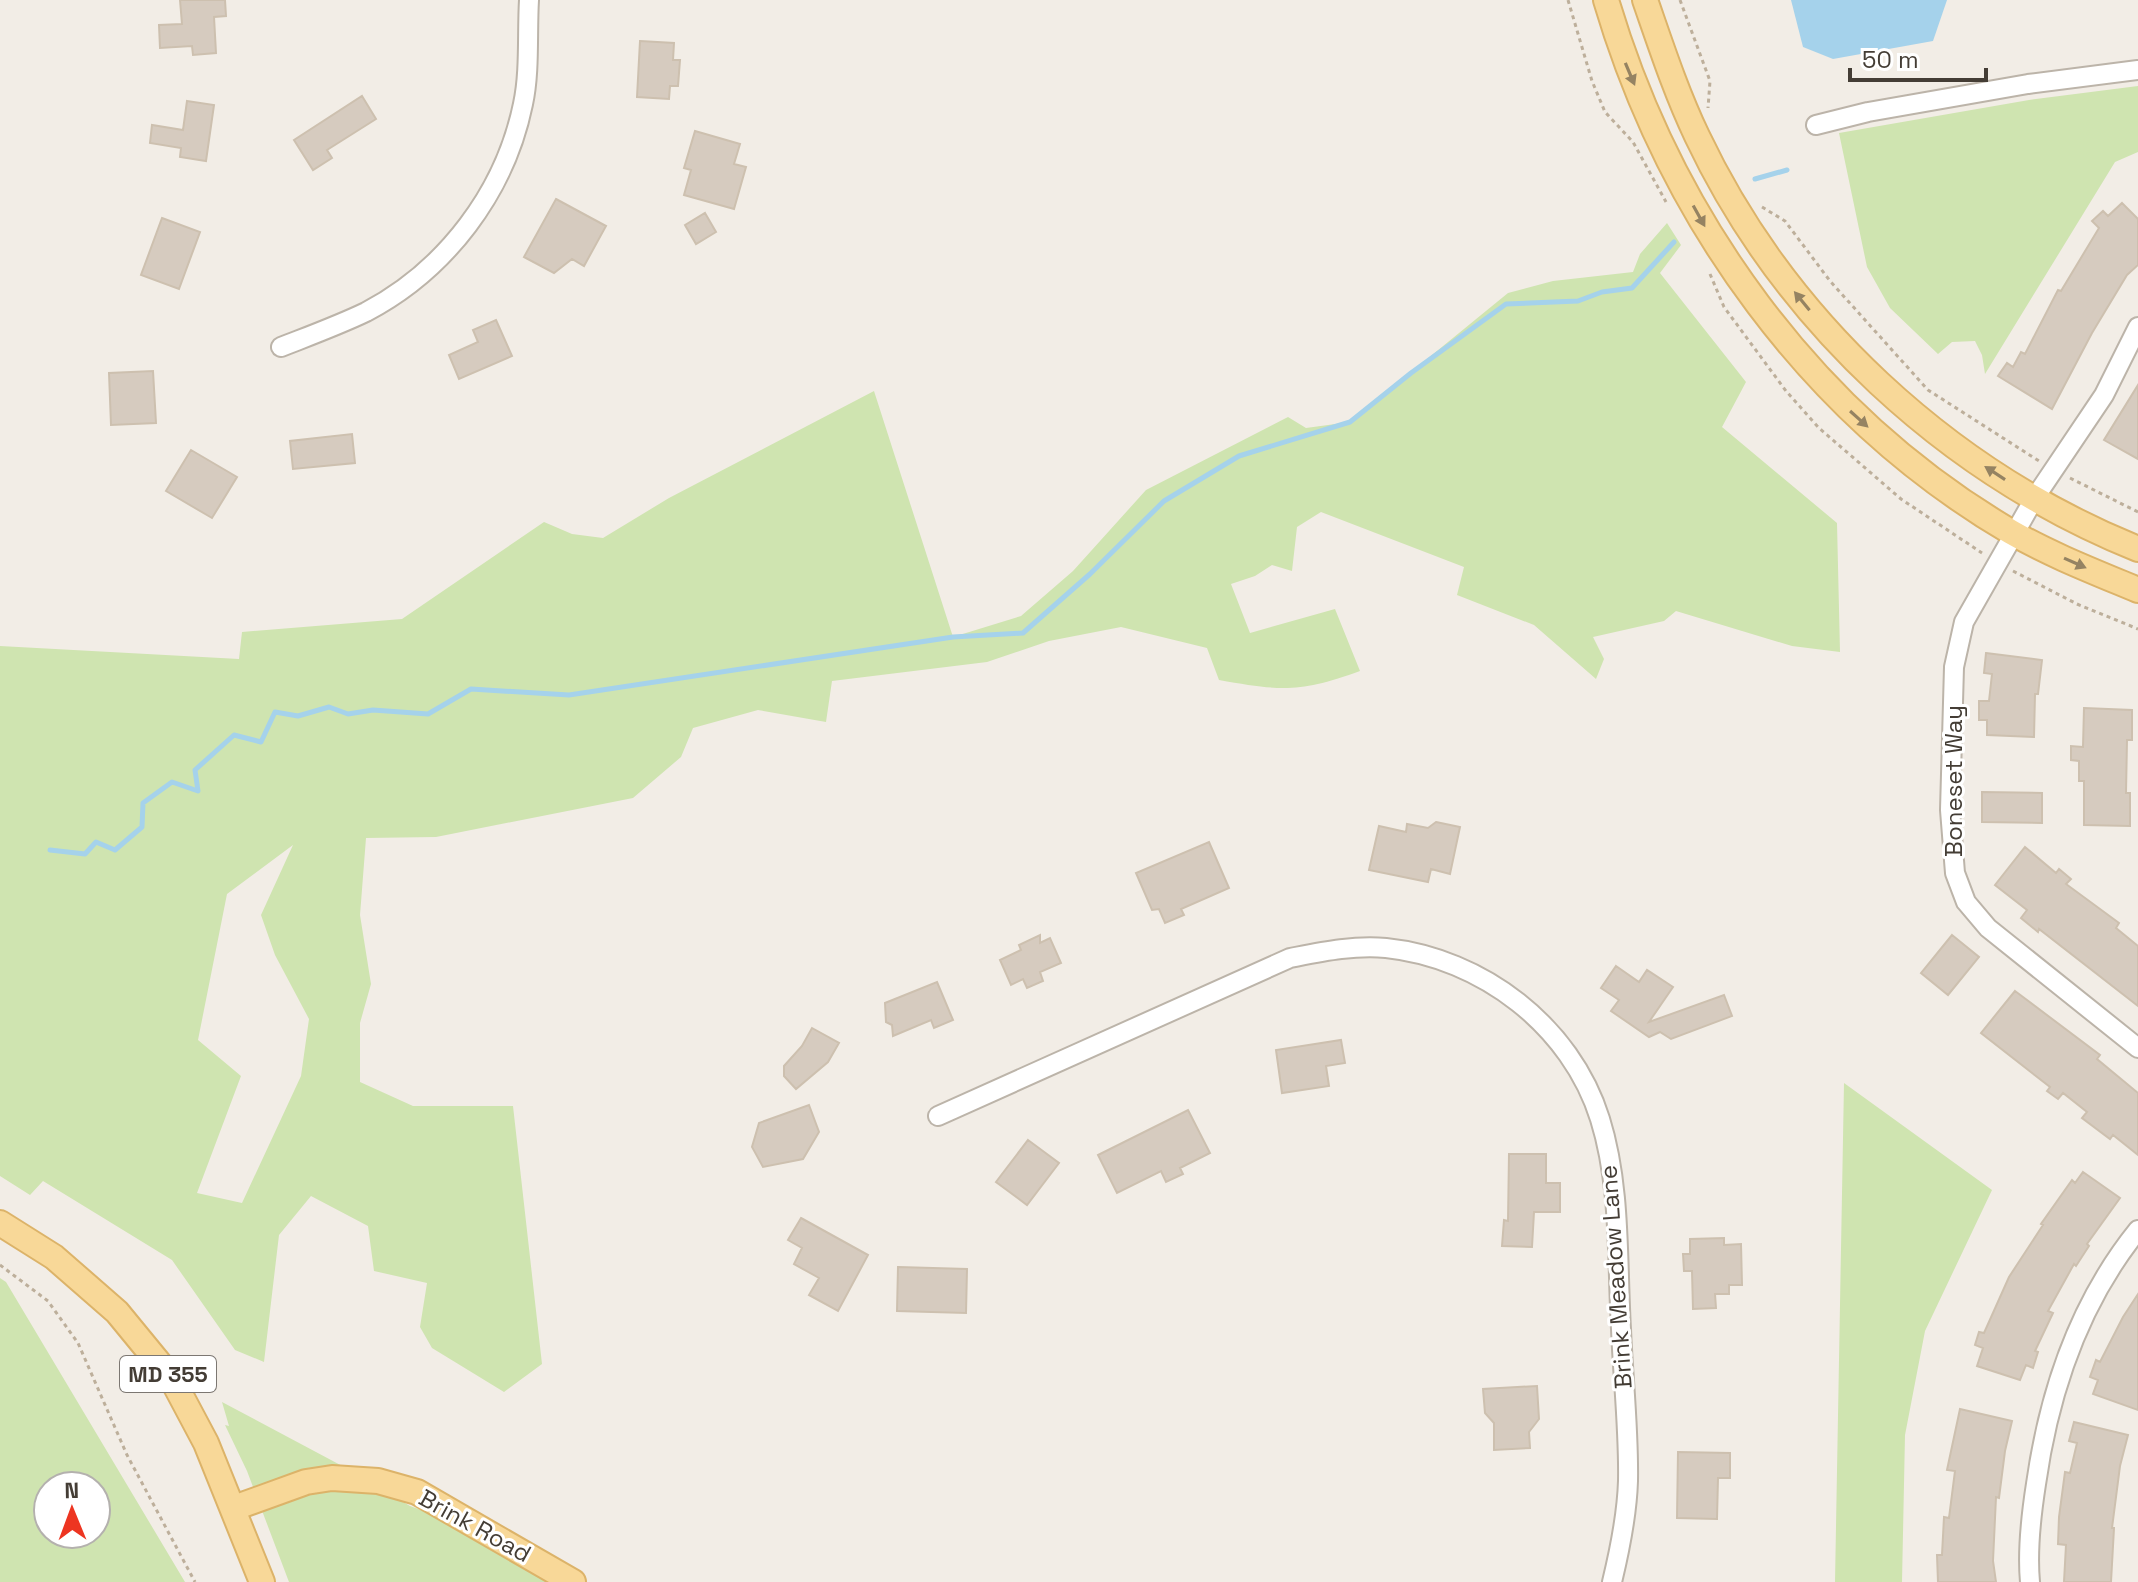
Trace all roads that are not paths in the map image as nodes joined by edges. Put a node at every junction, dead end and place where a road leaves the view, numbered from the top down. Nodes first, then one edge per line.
1 (529, 0) edge
2 (1606, 0) edge
3 (1645, 0) edge
4 (2138, 70) edge
5 (1816, 125) dead end
6 (2138, 327) edge
7 (281, 347) dead end
8 (2034, 499) junction
9 (2013, 533) junction
10 (2138, 549) edge
11 (2138, 590) edge
12 (2138, 1048) edge
13 (938, 1116) dead end
14 (0, 1223) edge
15 (2138, 1230) edge
16 (234, 1508) junction
17 (262, 1582) edge
18 (573, 1582) edge
19 (1612, 1582) edge
20 (2030, 1582) edge

1 - 7 street
2 -> 9 main road
8 -> 3 main road
4 - 5 street
6 - 8 street, Boneset Way
8 - 9 street, Boneset Way
8 - 10 main road
9 -> 11 main road
9 - 12 street, Boneset Way
13 - 19 street, Brink Meadow Lane
14 - 16 main road, MD 355
15 - 20 street
16 - 17 main road, MD 355
16 - 18 main road, Brink Road

